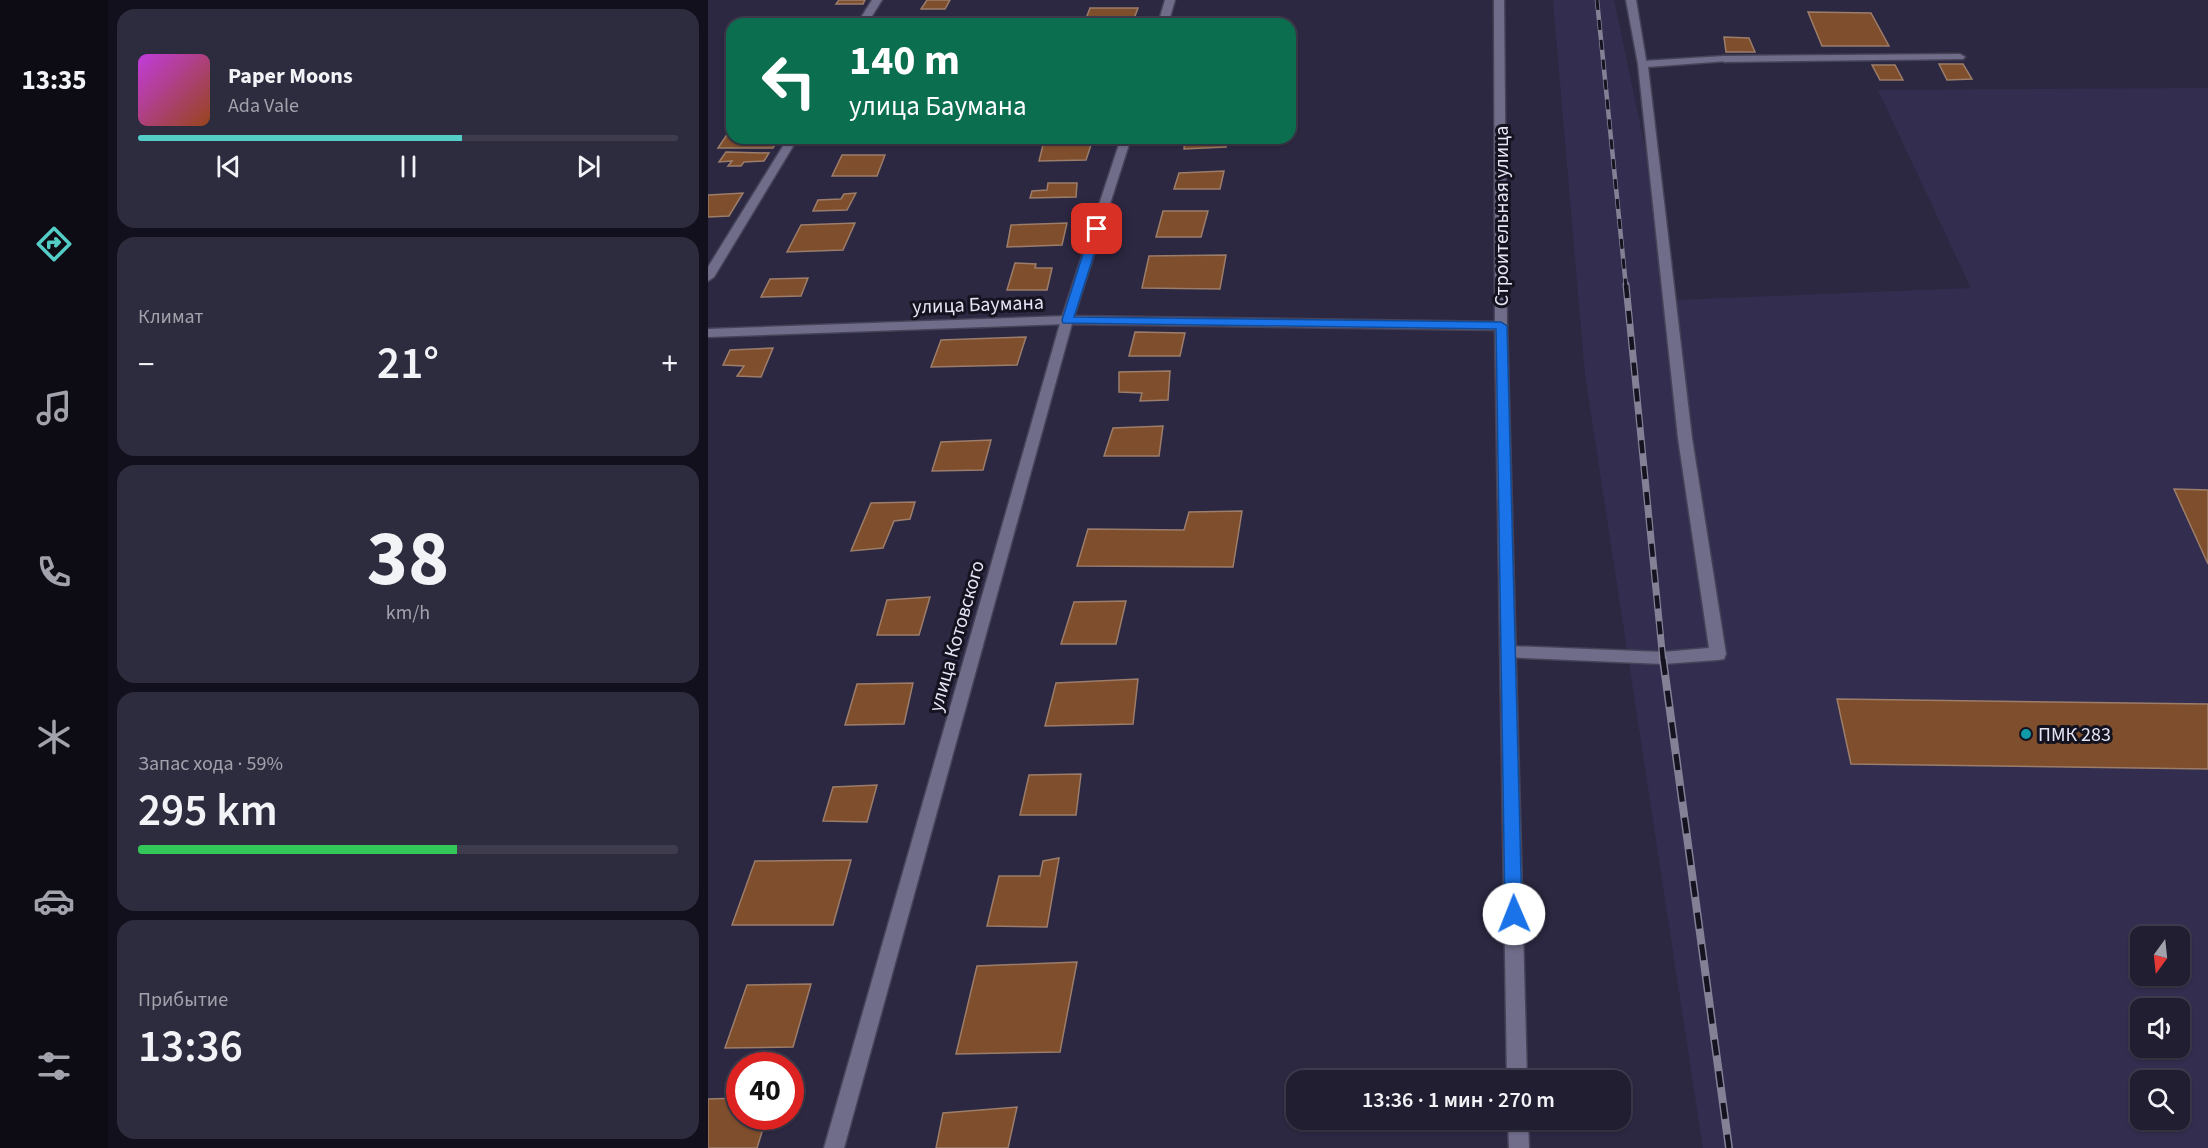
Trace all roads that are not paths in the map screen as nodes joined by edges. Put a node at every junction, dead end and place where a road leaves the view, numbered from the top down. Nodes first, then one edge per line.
1 (877, 0) edge
2 (1170, 0) edge
3 (1499, 0) edge
4 (1631, 0) edge
5 (866, 18) edge
6 (1164, 18) edge
7 (1960, 57) dead end
8 (1643, 64) junction
9 (789, 144) edge
10 (1124, 144) edge
11 (708, 277) edge
12 (1067, 320) junction
13 (1501, 326) junction
14 (708, 333) edge
15 (1508, 652) junction
16 (1517, 1070) edge
17 (1518, 1130) edge
18 (834, 1148) edge
19 (1519, 1148) edge

1 - 5 street
2 - 6 street
3 - 13 street, Строительная улица
4 - 8 street
7 - 8 street
8 - 15 street
9 - 11 street
10 - 12 street, улица Котовского
12 - 13 street, улица Баумана
12 - 14 street, улица Баумана
12 - 18 street, улица Котовского
13 - 15 street, Строительная улица
15 - 16 street, Строительная улица
17 - 19 street

